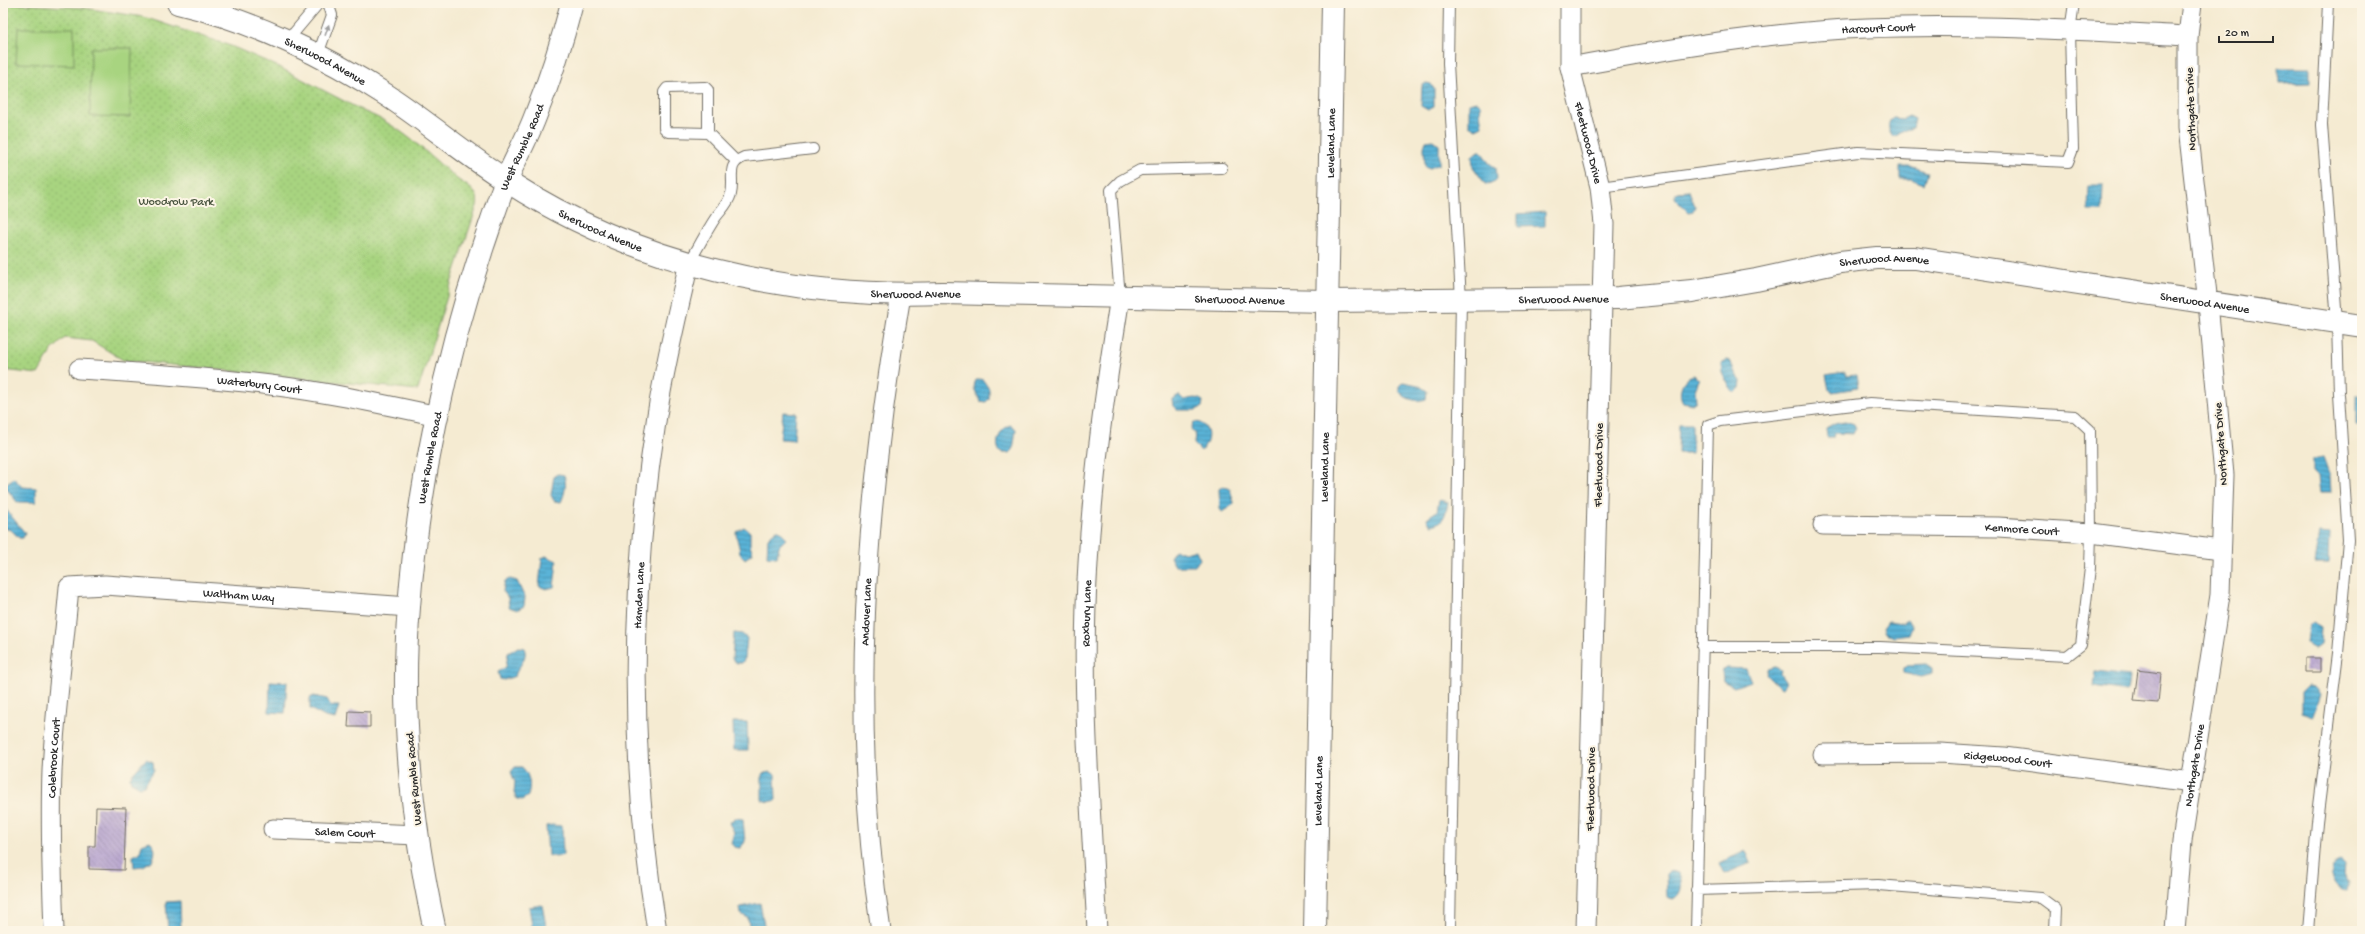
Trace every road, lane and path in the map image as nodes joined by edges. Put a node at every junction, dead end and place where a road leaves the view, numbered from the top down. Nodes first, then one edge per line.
1 (178, 3) edge
2 (319, 3) edge
3 (328, 3) edge
4 (572, 3) edge
5 (1333, 3) edge
6 (1449, 3) edge
7 (1570, 3) edge
8 (2074, 3) edge
9 (2192, 3) edge
10 (2328, 3) edge
11 (2070, 31) junction
12 (2188, 36) junction
13 (287, 41) junction
14 (317, 56) junction
15 (1570, 67) junction
16 (708, 133) junction
17 (813, 149) dead end
18 (736, 161) junction
19 (1222, 168) dead end
20 (506, 180) junction
21 (1600, 187) junction
22 (689, 263) junction
23 (901, 295) junction
24 (1120, 297) junction
25 (1602, 298) junction
26 (1461, 300) junction
27 (1328, 301) junction
28 (2208, 303) junction
29 (2337, 322) junction
30 (2362, 326) edge
31 (79, 369) dead end
32 (438, 416) junction
33 (1823, 525) dead end
34 (2091, 533) junction
35 (2220, 550) junction
36 (69, 587) joint
37 (409, 607) junction
38 (1702, 647) junction
39 (1823, 754) dead end
40 (2191, 782) junction
41 (273, 829) dead end
42 (418, 835) junction
43 (1696, 890) junction
44 (54, 931) edge
45 (435, 931) edge
46 (657, 931) edge
47 (880, 931) edge
48 (1097, 931) edge
49 (1315, 931) edge
50 (1450, 931) edge
51 (1586, 931) edge
52 (1696, 931) edge
53 (2055, 931) edge
54 (2175, 931) edge
55 (2308, 931) edge

1 - 13 street, Sherwood Avenue
2 - 13 lane
14 -> 3 lane
4 - 20 street, West Rumble Road
5 - 27 street, Leveland Lane
6 - 26 lane
7 - 15 street, Fleetwood Drive
8 - 11 lane
9 - 12 street, Northgate Drive
10 - 29 lane
11 - 12 street, Harcourt Court
11 - 15 street, Harcourt Court
11 - 21 lane
12 - 28 street, Northgate Drive
13 - 14 street, Sherwood Avenue
14 - 20 street, Sherwood Avenue
15 - 21 street, Fleetwood Drive
16 - 16 lane
16 - 18 lane
17 - 18 lane
18 - 22 lane
19 - 24 lane
20 - 22 street, Sherwood Avenue
20 - 32 street, West Rumble Road
21 - 25 street, Fleetwood Drive
22 - 23 street, Sherwood Avenue
22 - 46 street, Hamden Lane
23 - 24 street, Sherwood Avenue
23 - 47 street, Andover Lane
24 - 27 street, Sherwood Avenue
24 - 48 street, Roxbury Lane
25 - 26 street, Sherwood Avenue
25 - 28 street, Sherwood Avenue
25 - 51 street, Fleetwood Drive
26 - 27 street, Sherwood Avenue
26 - 50 lane
27 - 49 street, Leveland Lane
28 - 29 street, Sherwood Avenue
28 - 35 street, Northgate Drive
29 - 30 street, Sherwood Avenue
29 - 55 lane
31 - 32 street, Waterbury Court
32 - 37 street, West Rumble Road
33 - 34 street, Kenmore Court
34 - 35 street, Kenmore Court
34 - 38 lane
34 - 38 lane
35 - 40 street, Northgate Drive
36 - 37 street, Waltham Way
36 - 44 street, Colebrook Court
37 - 42 street, West Rumble Road
38 - 43 lane
39 - 40 street, Ridgewood Court
40 - 54 street, Northgate Drive
41 - 42 street, Salem Court
42 - 45 street, West Rumble Road
43 - 52 lane
43 - 53 lane

